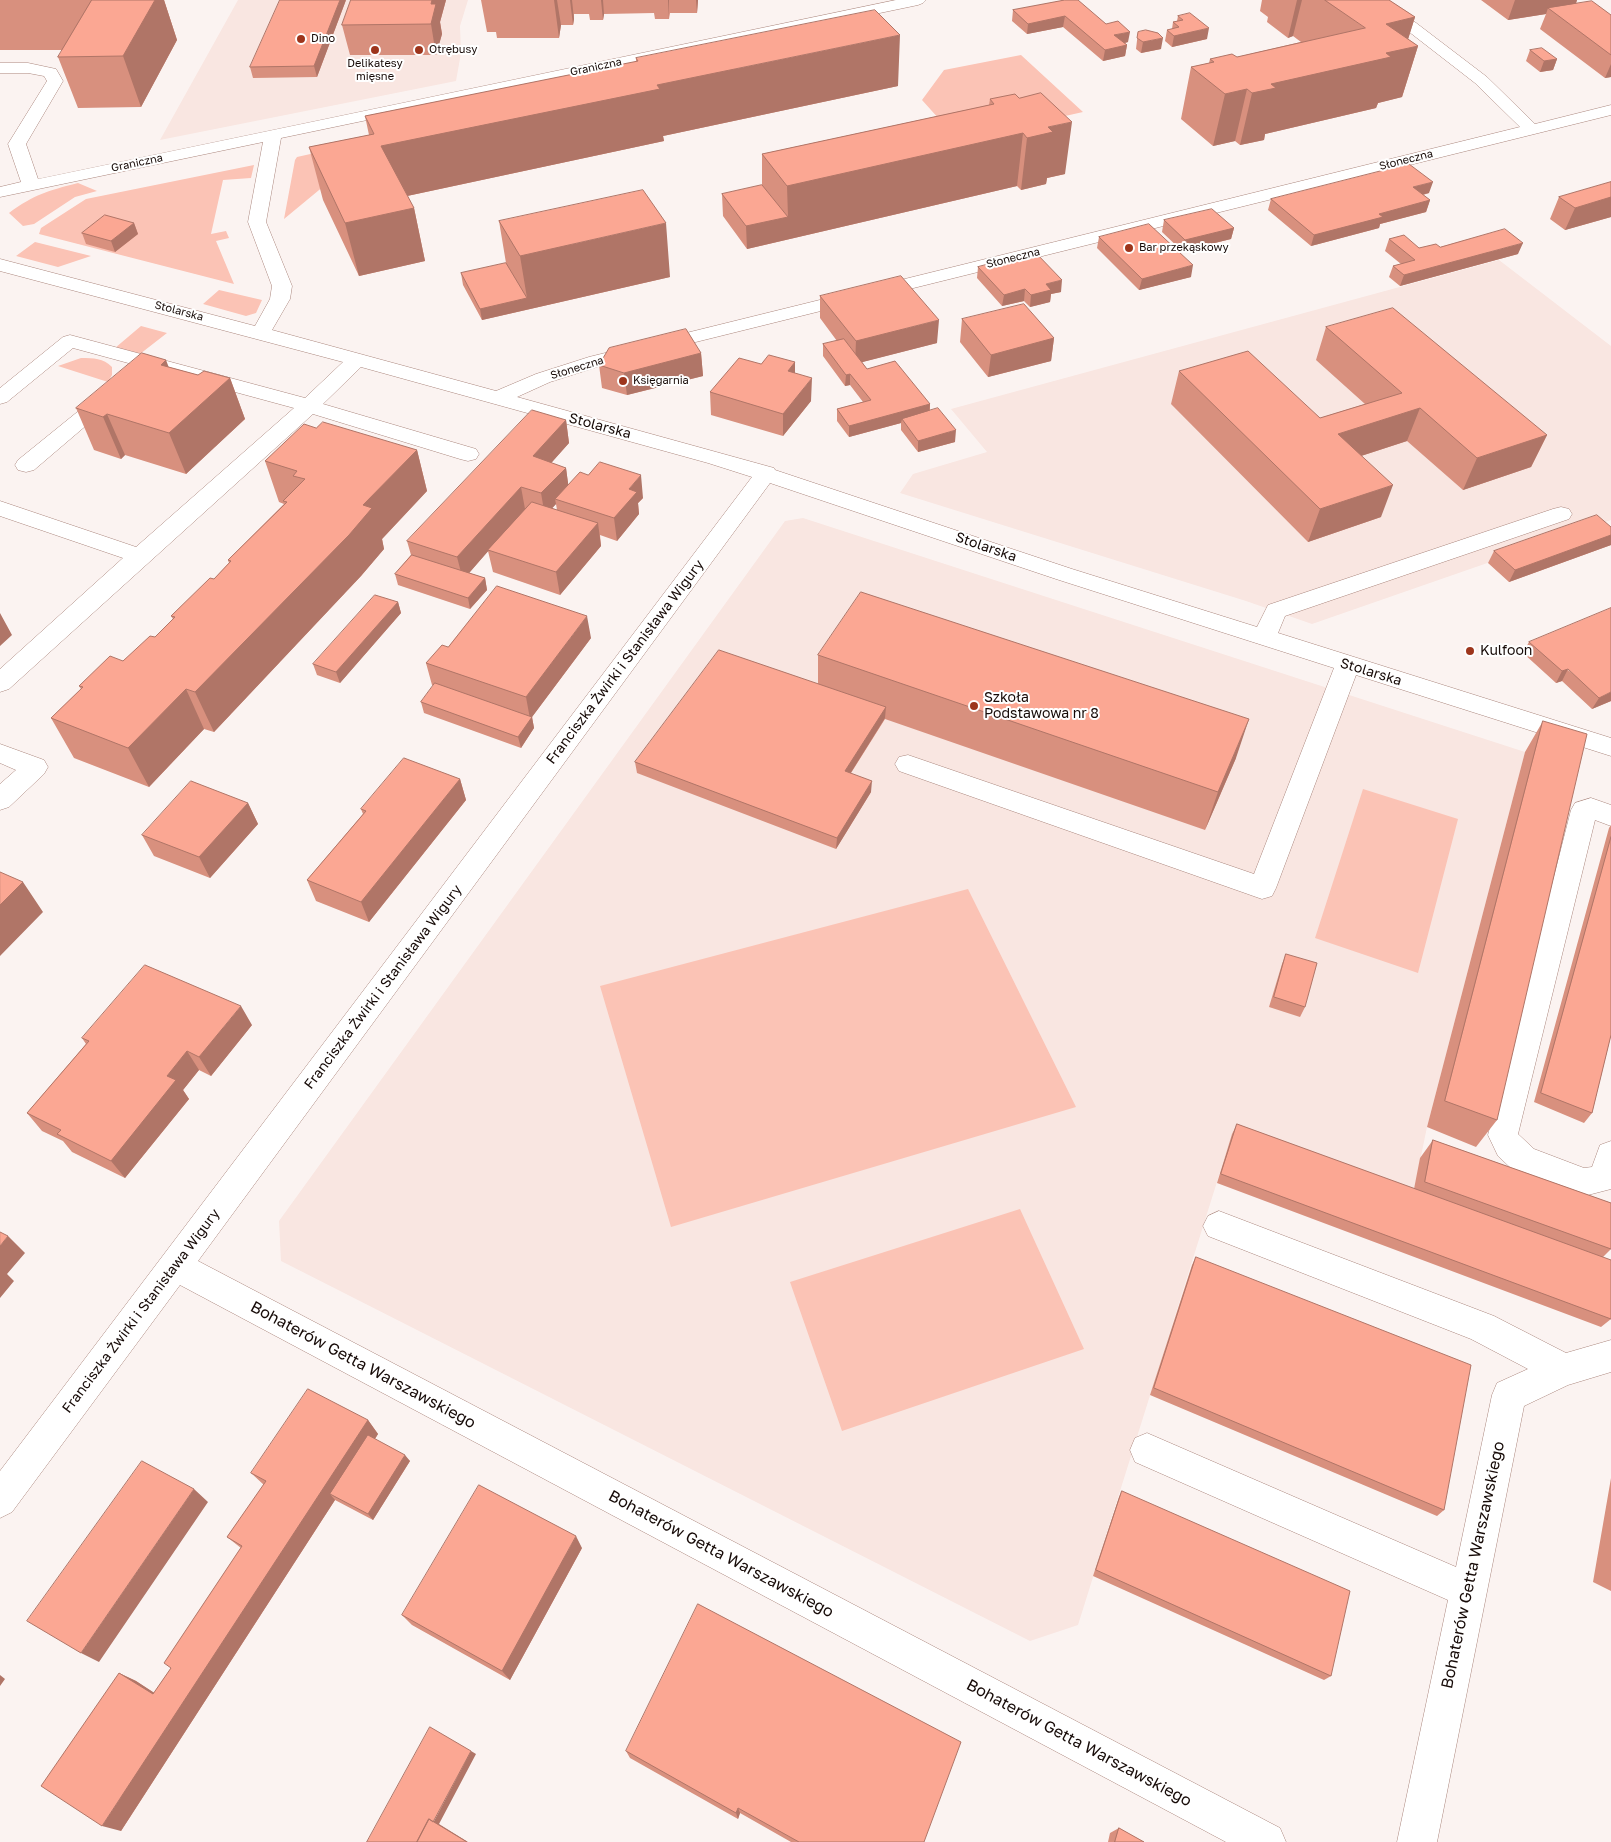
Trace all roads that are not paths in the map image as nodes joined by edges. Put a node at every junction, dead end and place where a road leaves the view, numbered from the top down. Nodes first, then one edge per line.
1 (918, 0) edge
2 (1376, 0) edge
3 (0, 68) edge
4 (1611, 110) edge
5 (1531, 129) junction
6 (273, 134) junction
7 (25, 186) junction
8 (0, 192) edge
9 (0, 204) edge
10 (0, 264) edge
11 (261, 333) junction
12 (357, 360) junction
13 (135, 374) junction
14 (0, 398) edge
15 (498, 398) junction
16 (309, 406) junction
17 (468, 454) dead end
18 (26, 465) dead end
19 (766, 473) junction
20 (0, 508) edge
21 (1561, 514) dead end
22 (140, 556) junction
23 (1264, 638) junction
24 (1348, 664) junction
25 (0, 683) edge
26 (1611, 747) edge
27 (0, 753) edge
28 (908, 764) dead end
29 (0, 800) edge
30 (1611, 816) edge
31 (1611, 1155) edge
32 (1219, 1226) dead end
33 (176, 1266) junction
34 (1611, 1356) edge
35 (1564, 1370) junction
36 (1147, 1450) dead end
37 (0, 1500) edge
38 (1467, 1590) junction
39 (1266, 1842) edge
40 (1417, 1842) edge

1 - 6 street, Graniczna
2 - 5 street
3 - 7 street
4 - 5 street, Słoneczna
5 - 15 street, Słoneczna
6 - 7 street, Graniczna
6 - 11 street
7 - 8 street, Graniczna
7 - 9 street
10 - 11 street, Stolarska
11 - 12 street, Stolarska
12 - 15 street, Stolarska
12 - 16 street
13 - 14 street
13 - 16 street
13 - 18 street
15 - 19 street, Stolarska
16 - 17 street
16 - 22 street
19 - 23 street, Stolarska
19 - 33 street, Franciszka Żwirki i Stanisława Wigury
20 - 22 street
21 - 23 street
22 - 25 street
23 - 24 street, Stolarska
24 - 26 street, Stolarska
24 - 28 street
27 - 29 street
30 - 31 street
32 - 35 street
33 - 37 street, Franciszka Żwirki i Stanisława Wigury
33 - 39 street, Bohaterów Getta Warszawskiego
34 - 35 street, Bohaterów Getta Warszawskiego
35 - 38 street, Bohaterów Getta Warszawskiego
36 - 38 street
38 - 40 street, Bohaterów Getta Warszawskiego

